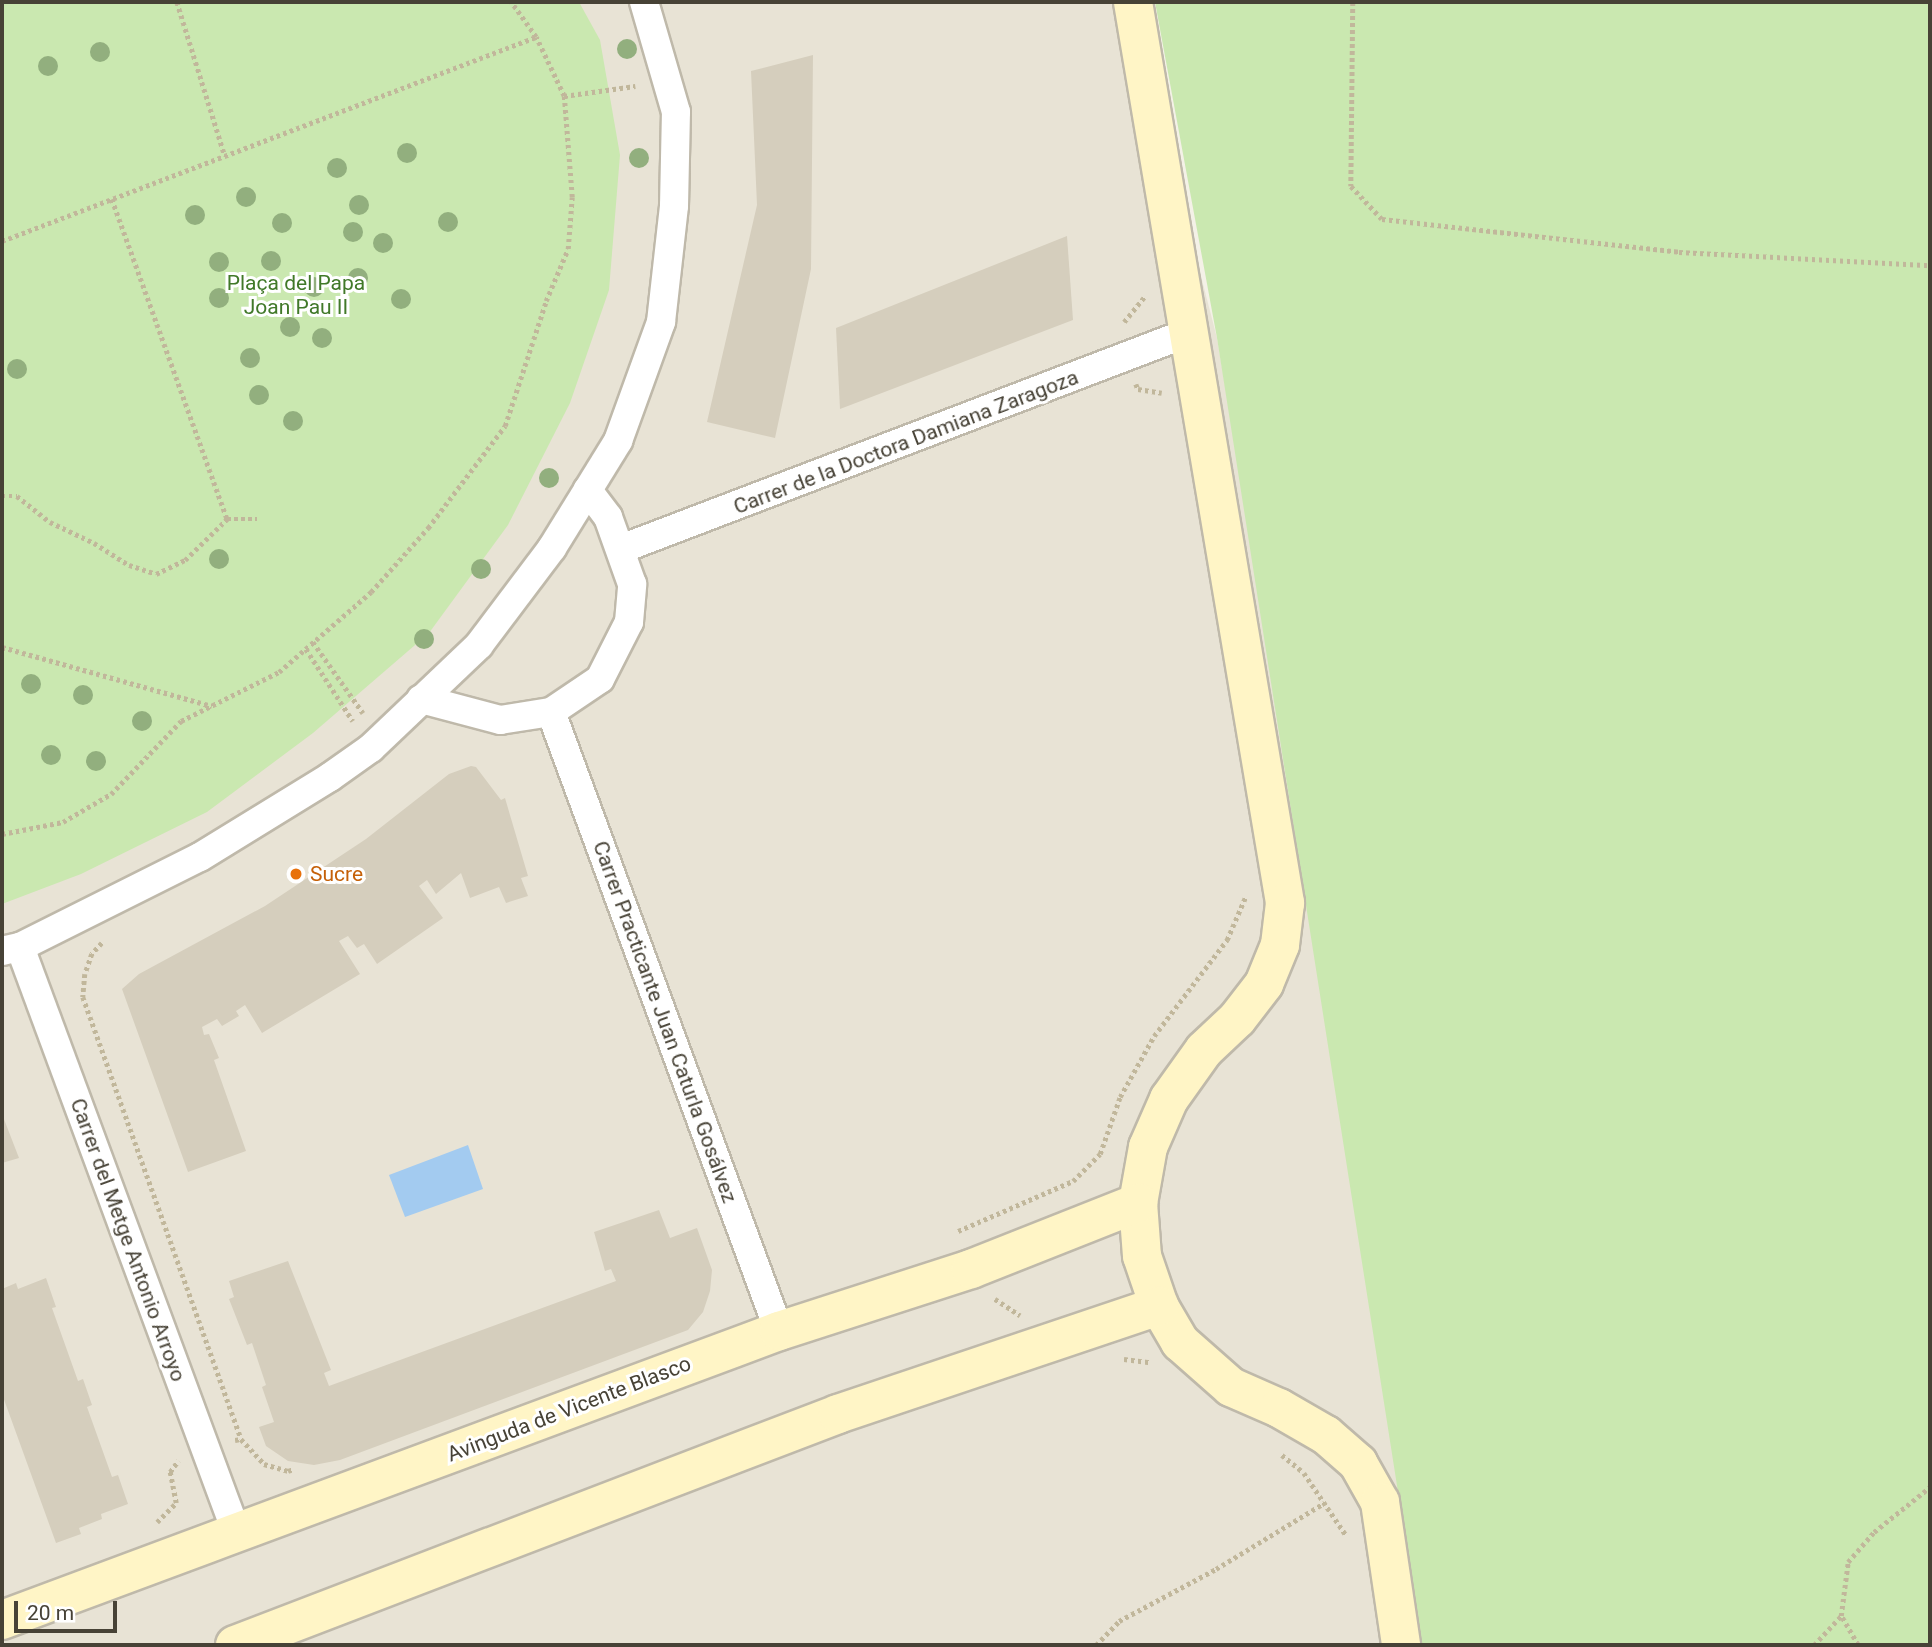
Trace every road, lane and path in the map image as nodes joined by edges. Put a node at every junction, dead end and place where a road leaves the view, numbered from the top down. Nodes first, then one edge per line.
1 (177, 2) edge
2 (512, 2) edge
3 (1133, 2) edge
4 (1353, 2) edge
5 (651, 4) edge
6 (536, 37) junction
7 (667, 81) junction
8 (564, 96) junction
9 (225, 156) junction
10 (112, 199) junction
11 (2, 241) edge
12 (1930, 265) edge
13 (1146, 294) dead end
14 (1190, 332) junction
15 (1128, 356) junction
16 (1165, 407) dead end
17 (588, 490) junction
18 (2, 496) edge
19 (227, 519) junction
20 (257, 519) dead end
21 (621, 549) junction
22 (313, 642) junction
23 (2, 647) edge
24 (306, 649) junction
25 (421, 699) junction
26 (212, 706) junction
27 (551, 712) junction
28 (376, 743) junction
29 (2, 834) edge
30 (1247, 895) dead end
31 (105, 939) dead end
32 (11, 949) edge
33 (1138, 1203) junction
34 (958, 1231) junction
35 (945, 1236) dead end
36 (971, 1269) junction
37 (1159, 1306) junction
38 (779, 1331) junction
39 (1042, 1345) junction
40 (1117, 1358) dead end
41 (1161, 1370) dead end
42 (241, 1439) junction
43 (205, 1448) junction
44 (1276, 1450) dead end
45 (301, 1466) dead end
46 (1930, 1487) edge
47 (1324, 1503) junction
48 (155, 1524) dead end
49 (237, 1534) junction
50 (1349, 1539) dead end
51 (1841, 1616) junction
52 (2, 1620) edge
53 (235, 1645) edge
54 (1096, 1645) edge
55 (1401, 1645) edge
56 (1814, 1645) edge
57 (1858, 1645) edge

1 - 9 path
2 - 6 path
3 - 14 street
4 - 12 path
5 - 7 street
6 - 8 path
6 - 9 path
7 - 8 path
7 - 17 street
8 - 22 path
9 - 10 path
10 - 11 path
10 - 19 path
13 - 15 path
14 - 15 street, Carrer de la Doctora Damiana Zaragoza
14 - 33 street
15 - 16 path
15 - 21 street, Carrer de la Doctora Damiana Zaragoza
17 - 21 street
17 - 25 street
18 - 19 path
19 - 20 path
21 - 27 street
22 - 24 path
22 - 28 path
23 - 26 path
24 - 26 path
24 - 28 path
25 - 27 street
25 - 28 street
26 - 29 path
27 - 38 street, Carrer Practicante Juan Caturla Gosálvez
28 - 32 street
30 - 34 path
31 - 42 path
32 - 43 street, Carrer del Metge Antonio Arroyo
33 - 36 street, Avinguda de Vicente Blasco
33 - 37 street
34 - 35 path
34 - 36 path
36 - 38 street, Avinguda de Vicente Blasco
36 - 39 path
37 - 39 street
37 - 55 street
38 - 49 street, Avinguda de Vicente Blasco
39 - 53 street
40 - 41 path
42 - 43 path
42 - 45 path
43 - 48 path
43 - 49 street, Carrer del Metge Antonio Arroyo
44 - 47 path
46 - 51 path
47 - 50 path
47 - 54 path
49 - 52 street, Avinguda de Vicente Blasco
51 - 56 path
51 - 57 path

